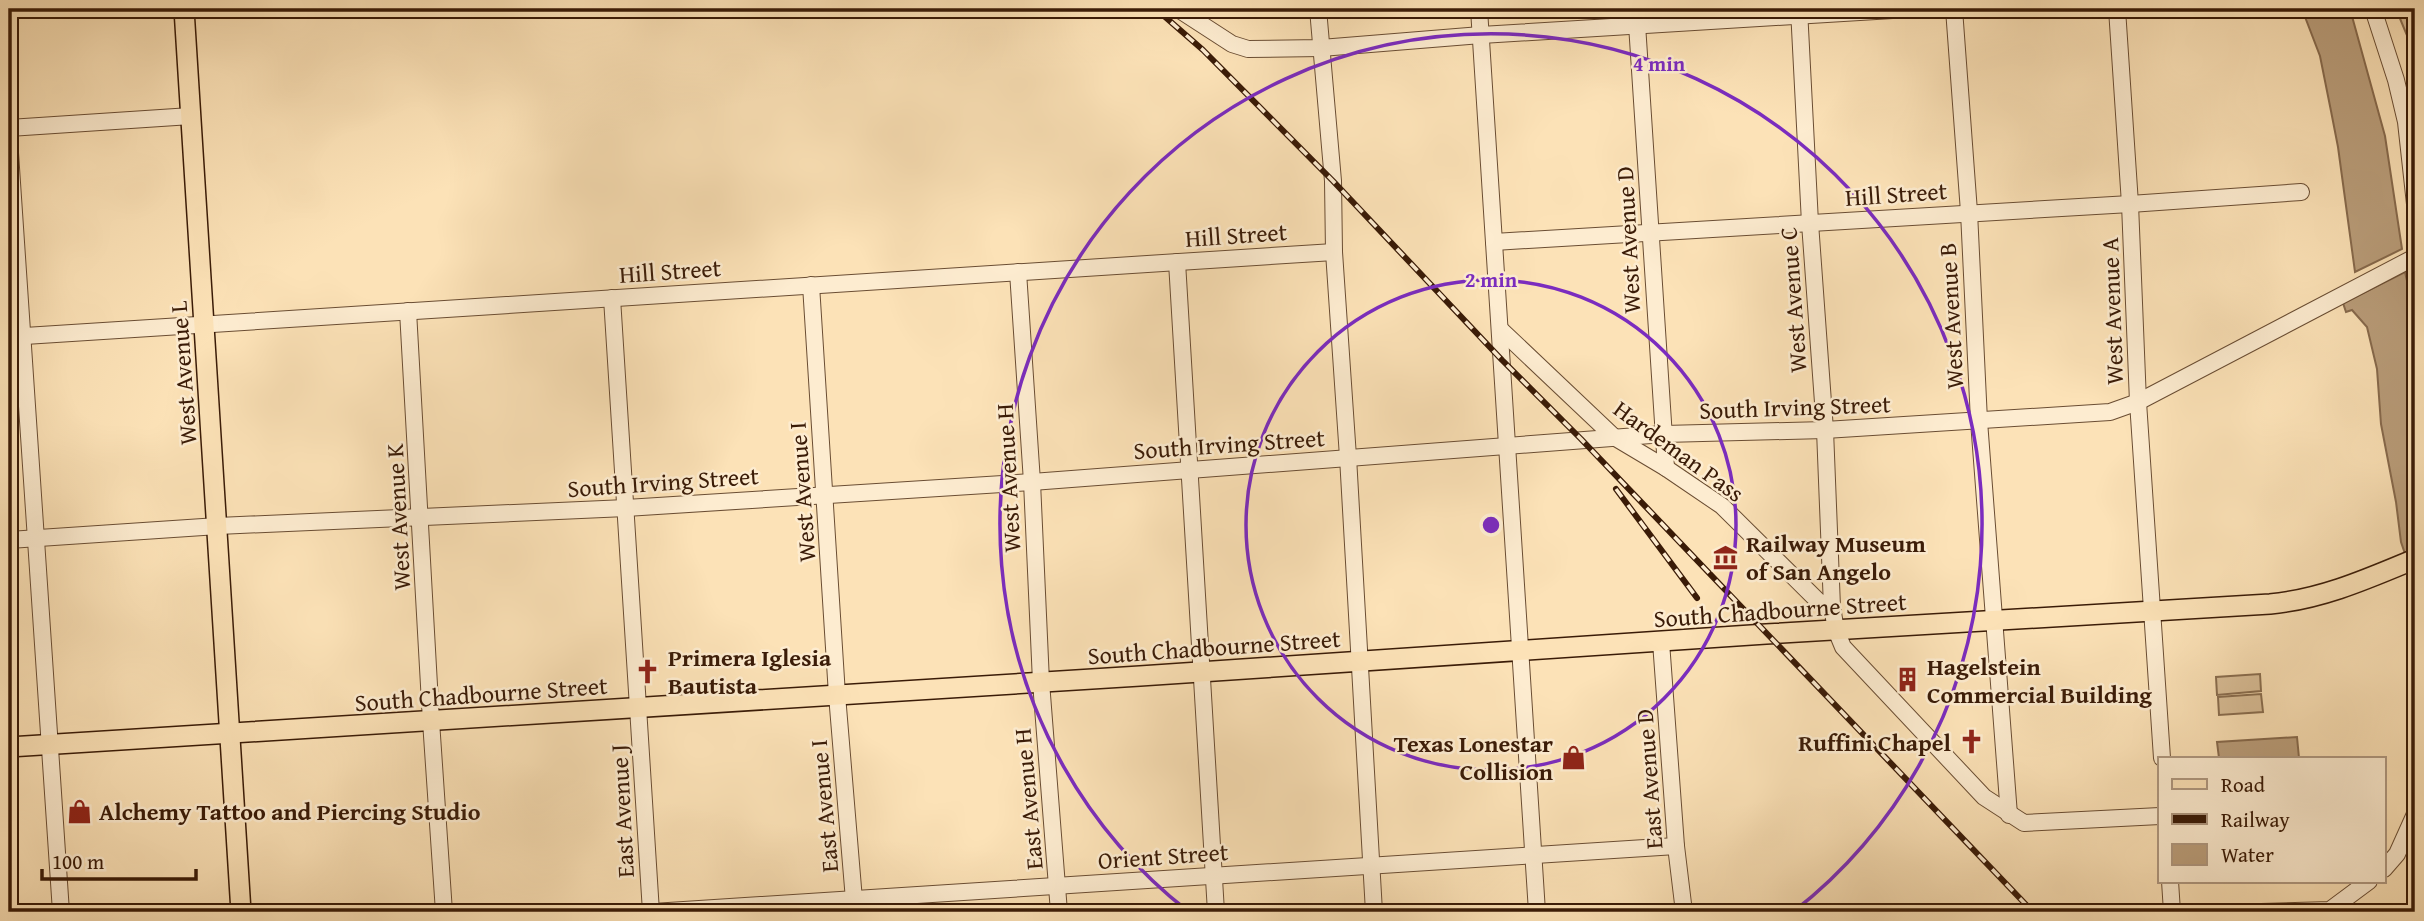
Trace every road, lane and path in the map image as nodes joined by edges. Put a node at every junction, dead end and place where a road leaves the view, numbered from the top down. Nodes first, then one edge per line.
1 (184, 9) edge
2 (1178, 9) edge
3 (1318, 9) edge
4 (1479, 9) edge
5 (1636, 9) edge
6 (1909, 9) edge
7 (1954, 9) edge
8 (2117, 9) edge
9 (2373, 9) edge
10 (1799, 12) edge
11 (1637, 27) junction
12 (1481, 36) junction
13 (1321, 48) junction
14 (191, 116) junction
15 (9, 128) edge
16 (9, 138) edge
17 (2301, 192) dead end
18 (2130, 204) junction
19 (2415, 204) edge
20 (1969, 212) junction
21 (1810, 223) junction
22 (1651, 233) junction
23 (1494, 242) junction
24 (1334, 252) junction
25 (2411, 259) edge
26 (1177, 262) junction
27 (1018, 272) junction
28 (811, 285) junction
29 (612, 298) junction
30 (408, 311) junction
31 (205, 324) junction
32 (1500, 329) junction
33 (15, 336) edge
34 (2138, 402) junction
35 (1979, 421) junction
36 (1825, 430) junction
37 (1664, 434) junction
38 (1615, 437) junction
39 (1508, 446) junction
40 (1348, 457) junction
41 (1666, 468) junction
42 (1191, 469) junction
43 (1032, 482) junction
44 (826, 495) junction
45 (626, 508) junction
46 (421, 518) junction
47 (218, 526) junction
48 (37, 538) junction
49 (9, 540) edge
50 (2415, 559) edge
51 (1832, 607) junction
52 (2153, 612) junction
53 (1996, 622) junction
54 (1836, 630) junction
55 (1661, 642) junction
56 (1522, 651) junction
57 (1359, 662) junction
58 (1203, 672) junction
59 (1041, 682) junction
60 (837, 695) junction
61 (639, 708) junction
62 (431, 722) junction
63 (231, 734) junction
64 (51, 744) junction
65 (9, 747) edge
66 (2162, 757) edge
67 (2415, 814) edge
68 (2009, 816) junction
69 (2158, 816) edge
70 (1676, 846) junction
71 (1533, 855) junction
72 (1371, 866) junction
73 (2386, 867) edge
74 (1214, 876) junction
75 (2170, 883) edge
76 (2367, 883) edge
77 (1058, 886) junction
78 (855, 906) edge
79 (2317, 911) edge
80 (61, 912) edge
81 (241, 912) edge
82 (444, 912) edge
83 (652, 912) edge
84 (1059, 912) edge
85 (1216, 912) edge
86 (1374, 912) edge
87 (1537, 912) edge
88 (1684, 912) edge
89 (2172, 912) edge
90 (2261, 912) edge

1 - 14 main road, West Avenue L
2 - 13 street
3 - 13 street
4 - 12 street
5 - 11 street, West Avenue D
6 - 10 street
7 - 20 street, West Avenue B
8 - 18 street, West Avenue A
9 - 19 street
10 - 11 street
10 - 21 street, West Avenue C
11 - 12 street
11 - 22 street, West Avenue D
12 - 13 street
12 - 23 street
13 - 24 street
14 - 15 street
14 - 31 main road, West Avenue L
16 - 33 street
17 - 18 street, Hill Street
18 - 20 street, Hill Street
18 - 34 street, West Avenue A
20 - 21 street, Hill Street
20 - 35 street, West Avenue B
21 - 22 street, Hill Street
21 - 36 street, West Avenue C
22 - 23 street, Hill Street
22 - 37 street, West Avenue D
23 - 32 street
24 - 26 street, Hill Street
24 - 40 street
25 - 34 street, South Irving Street
26 - 27 street, Hill Street
26 - 42 street
27 - 28 street, Hill Street
27 - 43 street, West Avenue H
28 - 29 street, Hill Street
28 - 44 street, West Avenue I
29 - 30 street, Hill Street
29 - 45 street, East Avenue J
30 - 31 street, Hill Street
30 - 46 street, West Avenue K
31 - 33 street, Hill Street
31 - 47 main road, West Avenue L
32 - 38 street, Hardeman Pass
32 - 39 street
33 - 48 street
34 - 35 street, South Irving Street
34 - 52 street, West Avenue A
35 - 36 street, South Irving Street
35 - 53 street, West Avenue B
36 - 37 street, South Irving Street
36 - 51 street, West Avenue C
37 - 38 street, South Irving Street
37 - 41 street, West Avenue D
38 - 39 street, South Irving Street
38 - 41 street, Hardeman Pass
39 - 40 street, South Irving Street
39 - 56 street
40 - 42 street, South Irving Street
40 - 57 street
41 - 51 street, Hardeman Pass
42 - 43 street, South Irving Street
42 - 58 street
43 - 44 street, South Irving Street
43 - 59 street, West Avenue H
44 - 45 street, South Irving Street
44 - 60 street, West Avenue I
45 - 46 street, South Irving Street
45 - 61 street, East Avenue J
46 - 47 street, South Irving Street
46 - 62 street, West Avenue K
47 - 48 street, South Irving Street
47 - 63 main road, West Avenue L
48 - 49 street, South Irving Street
48 - 64 street
50 - 52 main road, South Chadbourne Street
51 - 54 street, West Avenue C
52 - 53 main road, South Chadbourne Street
52 - 66 street, West Avenue A
53 - 54 main road, South Chadbourne Street
53 - 68 street, West Avenue B
54 - 55 main road, South Chadbourne Street
54 - 68 street
55 - 56 main road, South Chadbourne Street
55 - 70 street, East Avenue D
56 - 57 main road, South Chadbourne Street
56 - 71 street
57 - 58 main road, South Chadbourne Street
57 - 72 street
58 - 59 main road, South Chadbourne Street
58 - 74 street
59 - 60 main road, South Chadbourne Street
59 - 77 street, East Avenue H
60 - 61 main road, South Chadbourne Street
60 - 78 street, East Avenue I
61 - 62 main road, South Chadbourne Street
61 - 83 street, East Avenue J
62 - 63 main road, South Chadbourne Street
62 - 82 street, West Avenue K
63 - 64 main road, South Chadbourne Street
63 - 81 main road, West Avenue L
64 - 65 main road, South Chadbourne Street
64 - 80 street
67 - 73 street
68 - 69 street
70 - 71 street, Orient Street
70 - 88 street, East Avenue D
71 - 72 street, Orient Street
71 - 87 street
72 - 74 street, Orient Street
72 - 86 street
74 - 77 street, Orient Street
74 - 85 street
75 - 89 street
76 - 79 street
77 - 78 street, Orient Street
77 - 84 street, East Avenue H
78 - 83 street, Orient Street
79 - 90 street

